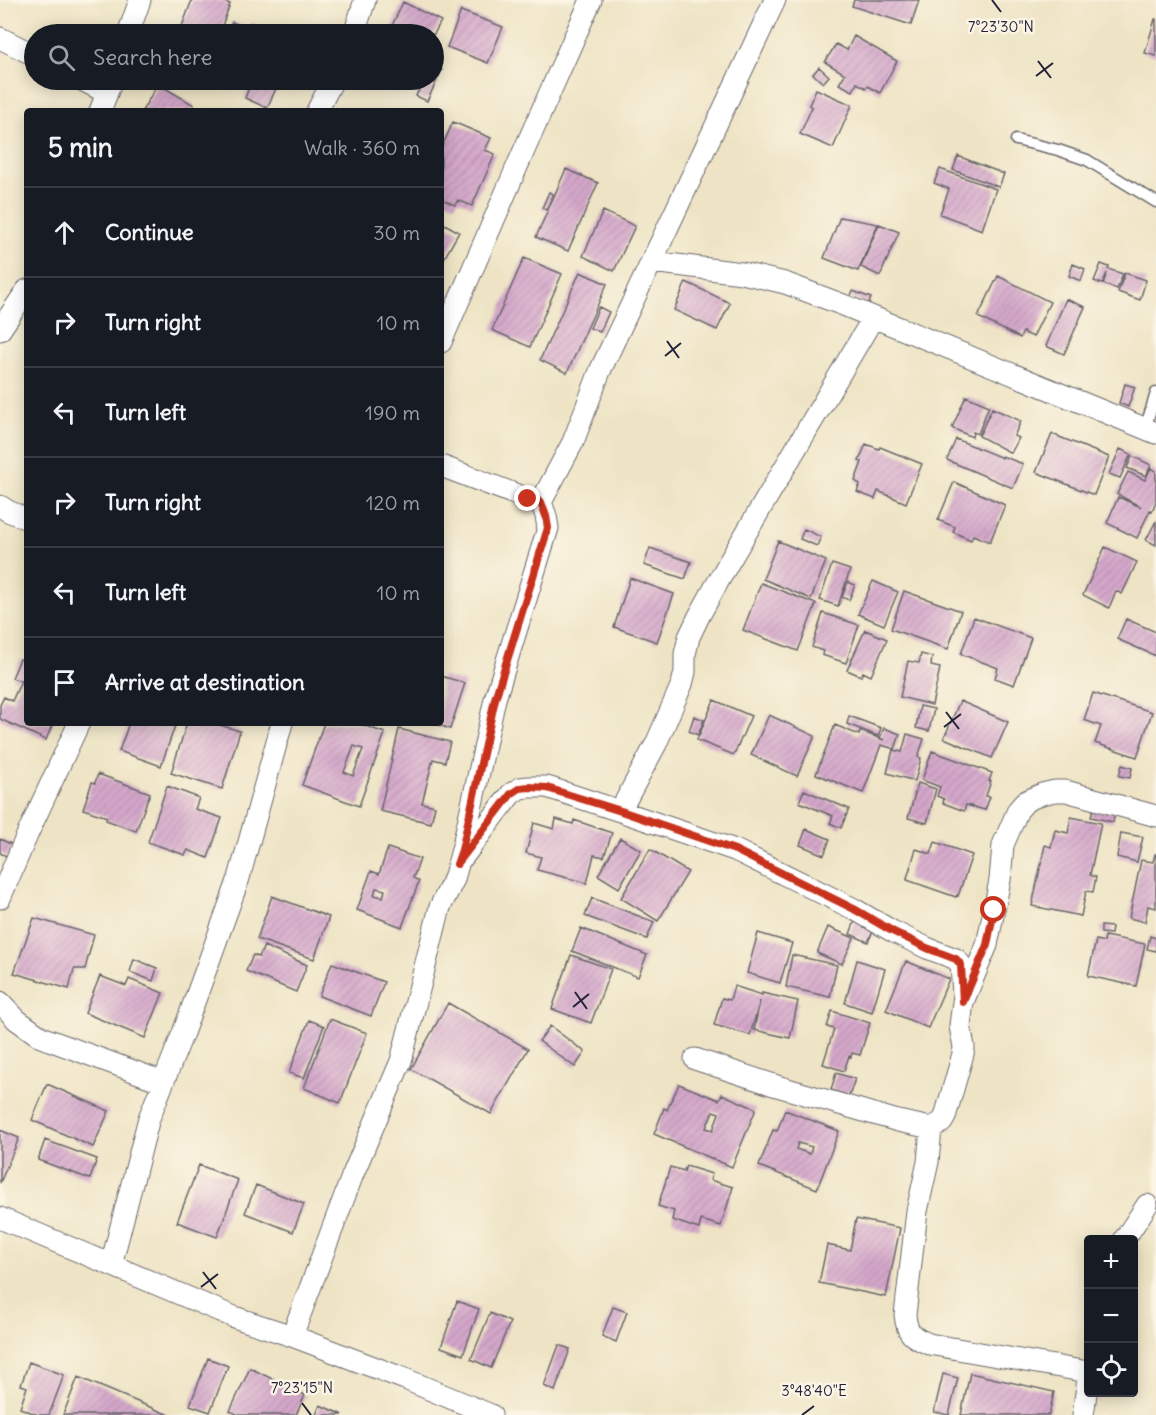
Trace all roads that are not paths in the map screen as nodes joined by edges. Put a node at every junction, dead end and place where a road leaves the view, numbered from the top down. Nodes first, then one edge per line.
1 (140, 0) edge
2 (365, 0) edge
3 (591, 0) edge
4 (775, 0) edge
5 (132, 24) edge
6 (357, 24) edge
7 (0, 38) edge
8 (24, 51) edge
9 (328, 90) edge
10 (319, 108) edge
11 (1016, 140) dead end
12 (1156, 202) edge
13 (651, 262) junction
14 (24, 296) edge
15 (873, 318) junction
16 (0, 330) edge
17 (444, 335) edge
18 (1156, 393) edge
19 (1150, 431) edge
20 (444, 467) edge
21 (541, 502) junction
22 (0, 506) edge
23 (24, 518) edge
24 (78, 726) edge
25 (281, 726) edge
26 (621, 811) junction
27 (1156, 816) edge
28 (457, 864) junction
29 (0, 898) edge
30 (0, 1002) edge
31 (963, 1002) junction
32 (695, 1059) dead end
33 (163, 1082) junction
34 (931, 1128) junction
35 (1147, 1205) dead end
36 (0, 1218) edge
37 (1127, 1235) edge
38 (111, 1265) junction
39 (292, 1336) junction
40 (1084, 1371) edge
41 (1086, 1397) edge
42 (491, 1415) edge
43 (1083, 1415) edge

1 - 5 street
2 - 6 street
3 - 17 street
4 - 13 street
7 - 8 street
9 - 10 street
11 - 12 lane
13 - 15 street
13 - 21 street
14 - 16 street
15 - 19 street
15 - 26 street
18 - 19 lane
20 - 21 street
21 - 28 street
22 - 23 street
24 - 29 street
25 - 33 street
26 - 28 street
26 - 31 street
27 - 31 street
28 - 39 street
30 - 33 street
31 - 34 street
32 - 34 street
33 - 38 street
34 - 40 street
35 - 37 street
36 - 38 street
38 - 39 street
39 - 42 street
41 - 43 street

